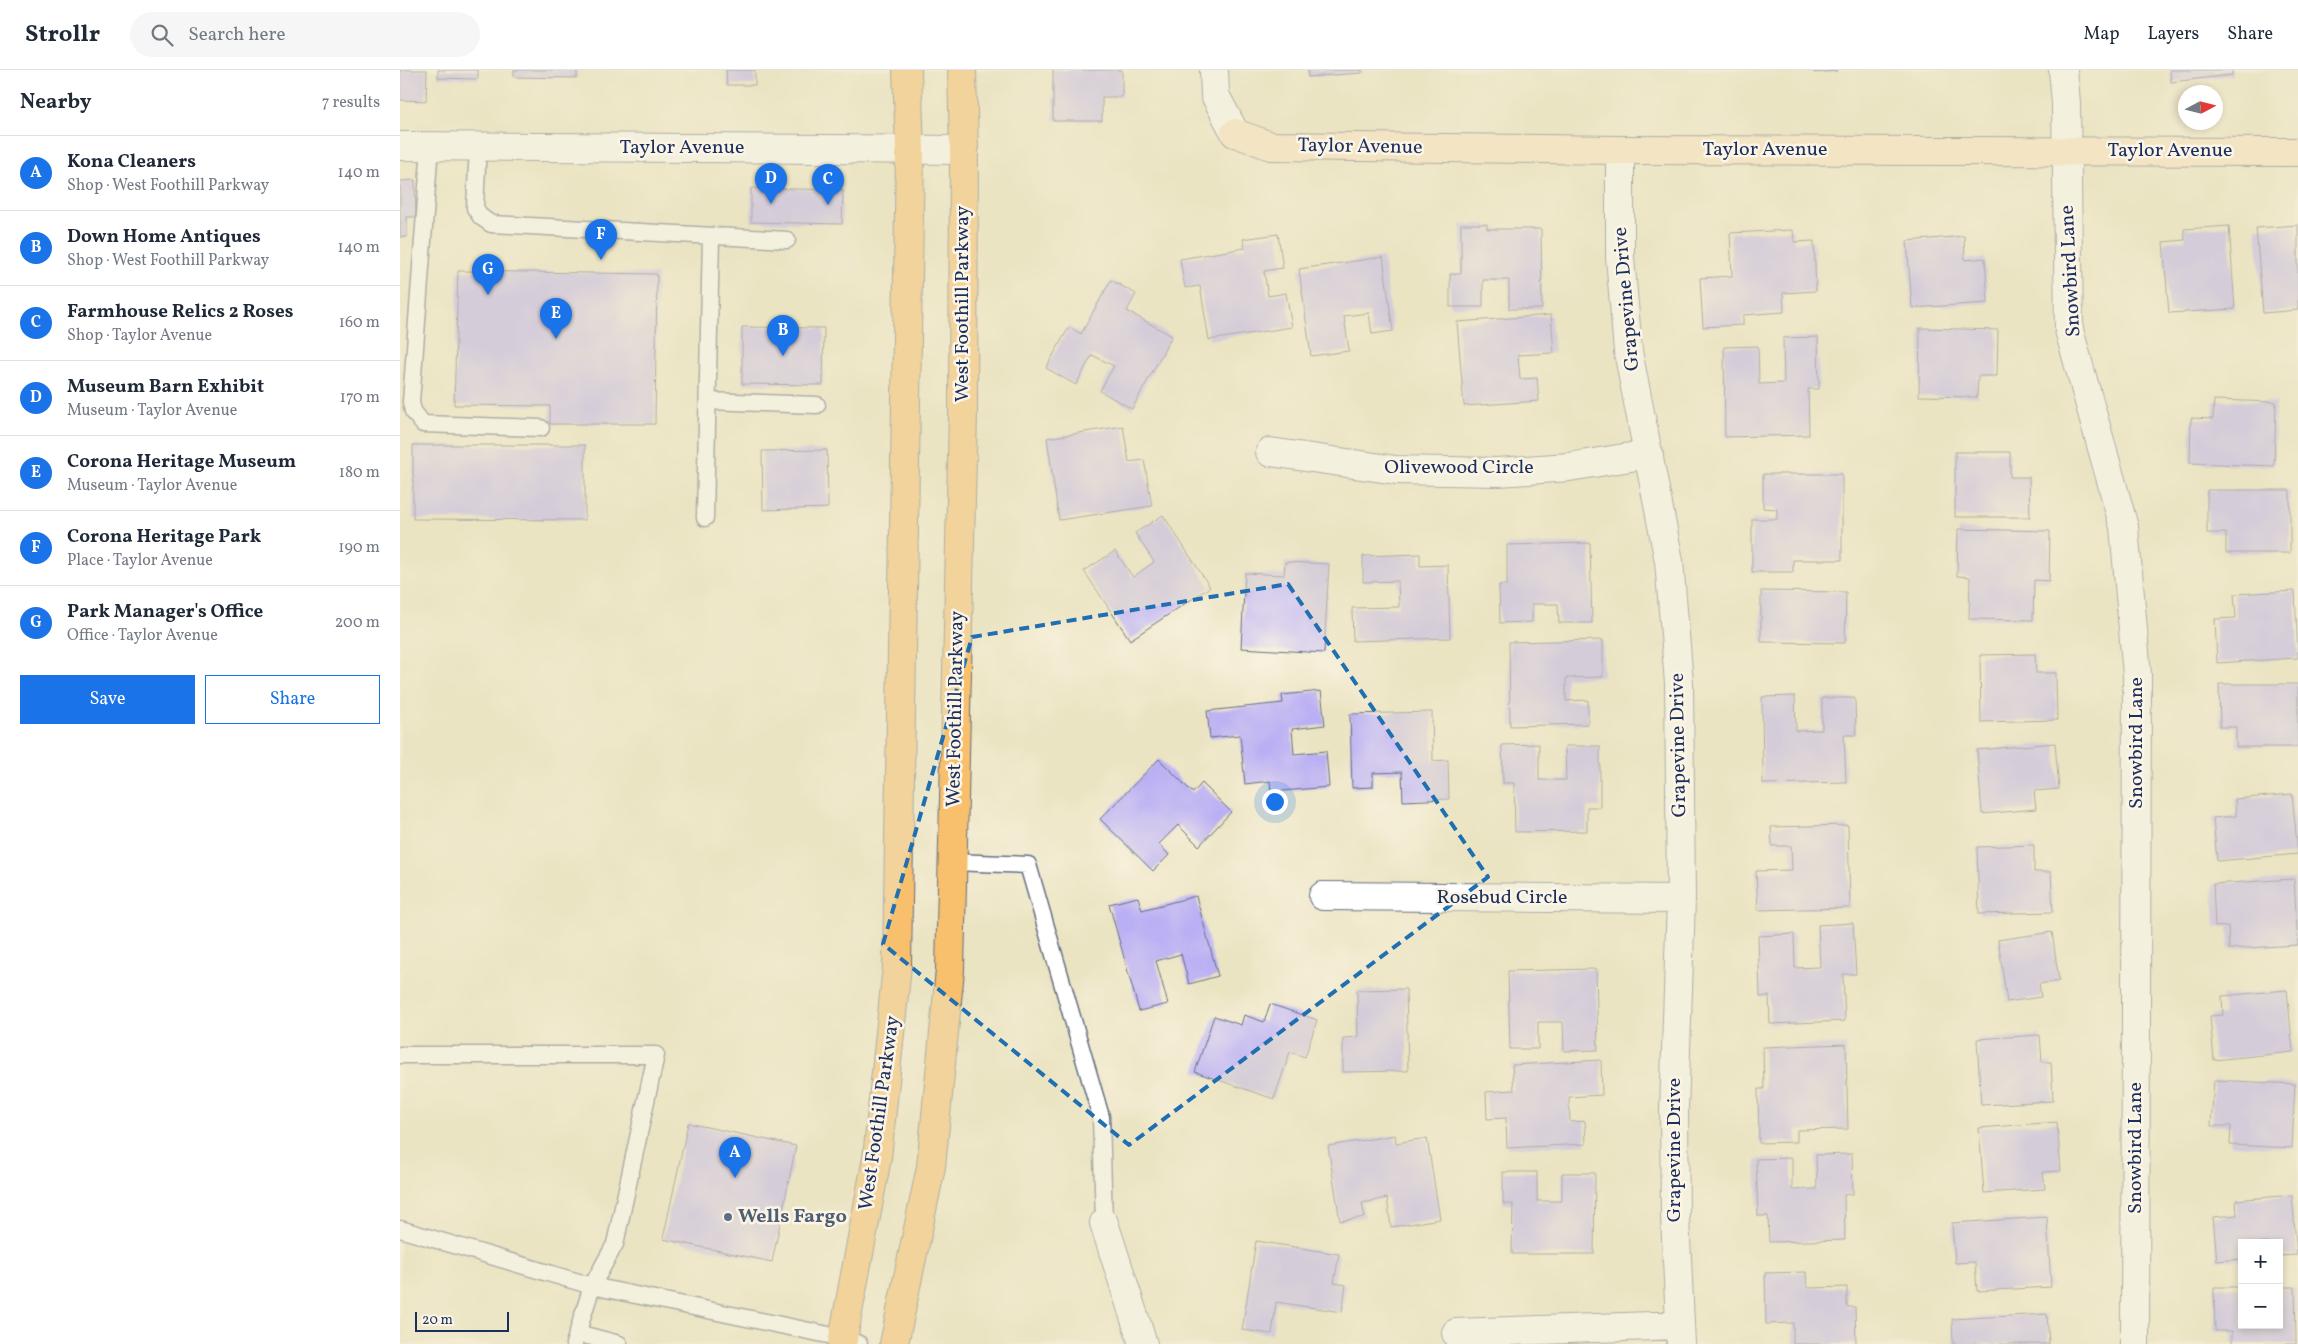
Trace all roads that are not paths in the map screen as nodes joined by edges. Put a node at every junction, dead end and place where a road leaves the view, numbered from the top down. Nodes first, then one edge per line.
1 (908, 70) edge
2 (962, 70) edge
3 (1214, 70) edge
4 (2063, 70) edge
5 (400, 146) edge
6 (430, 146) junction
7 (478, 146) junction
8 (910, 150) junction
9 (964, 150) junction
10 (1620, 150) junction
11 (2067, 150) junction
12 (2298, 152) edge
13 (712, 237) junction
14 (787, 240) dead end
15 (708, 401) junction
16 (817, 405) dead end
17 (541, 428) dead end
18 (1270, 452) dead end
19 (1649, 454) junction
20 (705, 518) dead end
21 (952, 862) junction
22 (1322, 896) dead end
23 (1680, 899) junction
24 (400, 1055) edge
25 (1104, 1223) joint
26 (400, 1229) edge
27 (592, 1286) junction
28 (1456, 1333) dead end
29 (1681, 1334) edge
30 (576, 1339) edge
31 (848, 1342) edge
32 (619, 1344) edge
33 (894, 1344) edge
34 (1142, 1344) edge
35 (2135, 1344) edge

1 - 8 main road, West Foothill Parkway
2 - 9 main road, West Foothill Parkway
3 - 10 street, Taylor Avenue
4 - 11 street, Snowbird Lane
5 - 6 street, Taylor Avenue
6 - 7 street, Taylor Avenue
6 - 17 lane
7 - 8 street, Taylor Avenue
7 - 13 lane
8 - 9 street, Taylor Avenue
8 - 31 main road, West Foothill Parkway
9 - 21 main road, West Foothill Parkway
10 - 11 street, Taylor Avenue
10 - 19 street, Grapevine Drive
11 - 12 street, Taylor Avenue
11 - 35 street, Snowbird Lane
13 - 14 lane
13 - 15 lane
15 - 16 lane
15 - 20 lane
18 - 19 street, Olivewood Circle
19 - 23 street, Grapevine Drive
21 - 25 lane
21 - 33 main road, West Foothill Parkway
22 - 23 street, Rosebud Circle
23 - 29 street, Grapevine Drive
24 - 27 lane
25 - 34 street
26 - 27 lane
27 - 30 lane
27 - 31 lane
28 - 29 street
30 - 32 lane

